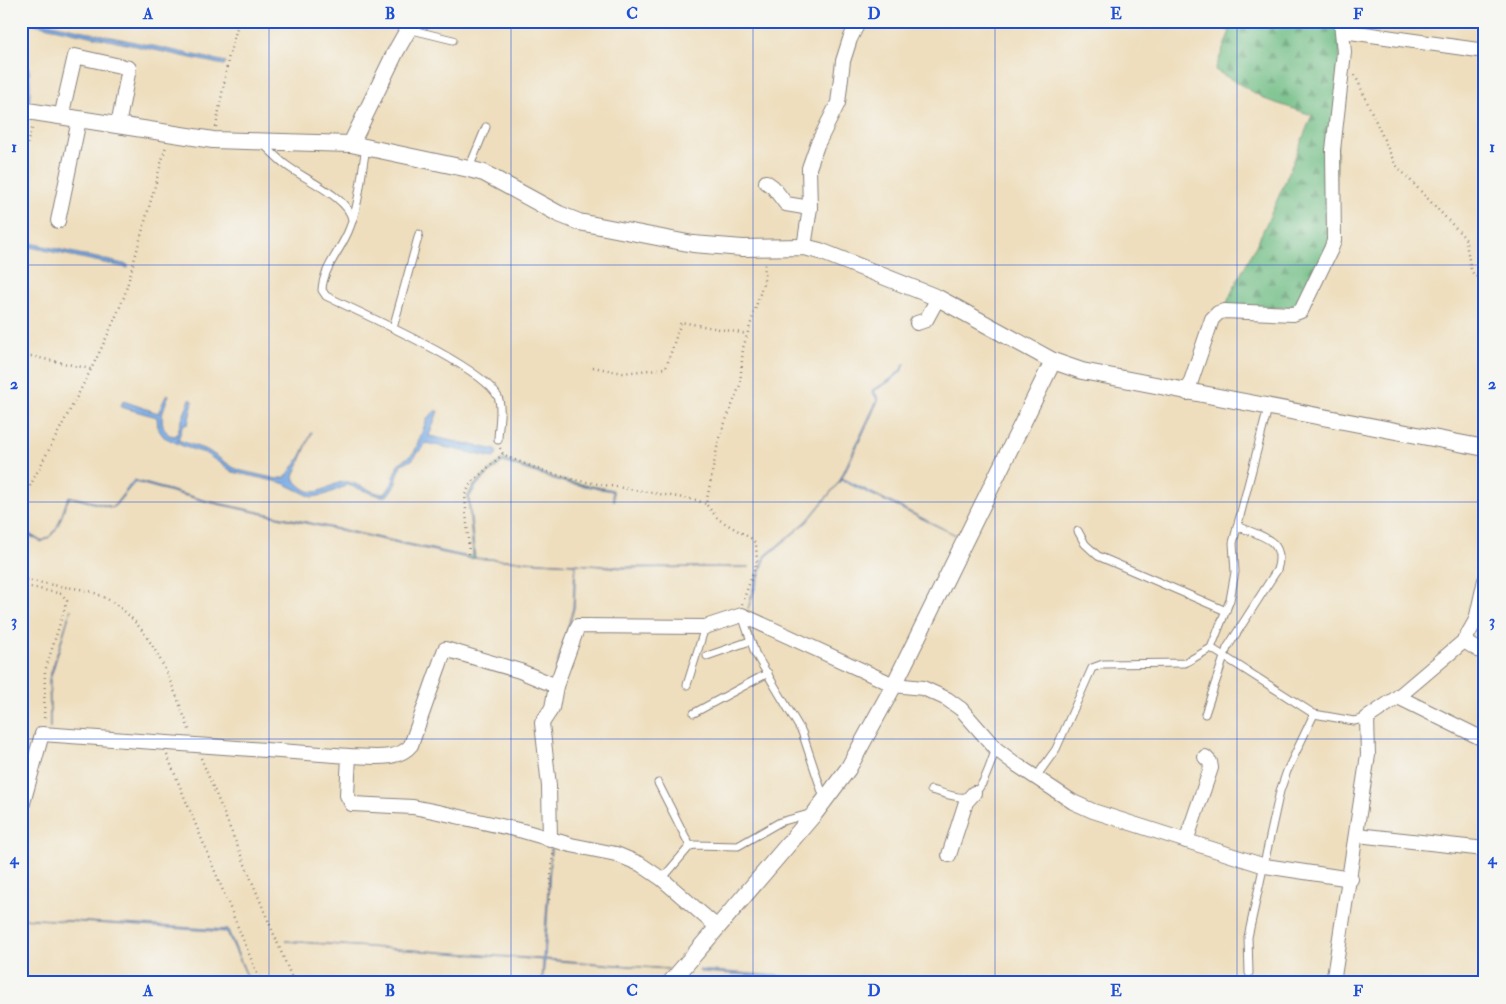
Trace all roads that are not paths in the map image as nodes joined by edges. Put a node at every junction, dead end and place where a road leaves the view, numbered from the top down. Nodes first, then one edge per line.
1 (859, 21) edge
2 (410, 25) edge
3 (1342, 26) edge
4 (453, 40) dead end
5 (1485, 51) edge
6 (29, 112) edge
7 (61, 117) junction
8 (79, 120) junction
9 (118, 126) junction
10 (486, 128) dead end
11 (261, 142) junction
12 (358, 146) junction
13 (469, 168) junction
14 (766, 182) dead end
15 (810, 208) junction
16 (58, 221) dead end
17 (352, 221) junction
18 (419, 234) dead end
19 (804, 247) junction
20 (938, 298) junction
21 (917, 323) dead end
22 (393, 328) junction
23 (1053, 361) junction
24 (1187, 393) junction
25 (1268, 408) junction
26 (498, 440) road end
27 (1485, 448) edge
28 (1237, 526) junction
29 (1078, 532) dead end
30 (1485, 580) edge
31 (1226, 611) junction
32 (742, 615) junction
33 (704, 627) junction
34 (750, 641) junction
35 (1464, 641) junction
36 (1211, 648) junction
37 (1485, 654) edge
38 (707, 656) dead end
39 (1225, 657) junction
40 (768, 673) junction
41 (687, 685) dead end
42 (894, 685) junction
43 (556, 686) junction
44 (1398, 697) junction
45 (694, 713) dead end
46 (1205, 714) dead end
47 (1314, 714) junction
48 (1367, 718) junction
49 (1485, 740) edge
50 (996, 749) junction
51 (349, 756) junction
52 (1205, 757) dead end
53 (1036, 778) junction
54 (658, 783) dead end
55 (931, 790) dead end
56 (974, 794) junction
57 (820, 807) junction
58 (21, 810) edge
59 (1357, 835) junction
60 (1186, 841) junction
61 (551, 844) junction
62 (690, 846) junction
63 (1485, 850) edge
64 (949, 855) dead end
65 (1265, 866) junction
66 (662, 879) junction
67 (1351, 879) junction
68 (717, 927) junction
69 (1249, 973) dead end
70 (670, 983) edge
71 (1333, 983) edge

1 - 15 street
2 - 4 lane
2 - 12 street
3 - 5 street
3 - 24 street
6 - 7 street
7 - 8 street
7 - 9 street
8 - 9 street
8 - 16 street
9 - 11 street
10 - 13 lane
11 - 12 street
11 - 17 lane
12 - 13 street
12 - 17 lane
13 - 19 street
14 - 15 street
15 - 19 street
17 - 22 lane
18 - 22 lane
19 - 20 street
20 - 21 street
20 - 23 street
22 - 26 lane
23 - 24 street
23 - 42 street
24 - 25 street
25 - 27 street
25 - 28 lane
28 - 31 lane
28 - 39 lane
29 - 31 lane
30 - 35 street
31 - 36 lane
32 - 33 street
32 - 34 lane
32 - 42 street
33 - 41 lane
33 - 43 street
34 - 38 lane
34 - 40 lane
35 - 37 street
35 - 44 street
36 - 39 lane
36 - 53 lane
39 - 46 lane
39 - 47 lane
40 - 45 lane
40 - 57 lane
42 - 50 street
42 - 57 street
43 - 51 street
43 - 61 street
44 - 48 street
44 - 49 street
47 - 48 lane
47 - 65 lane
48 - 59 street
50 - 53 street
50 - 56 lane
51 - 58 street
51 - 61 street
52 - 60 street
53 - 60 street
54 - 62 lane
55 - 56 lane
56 - 64 street
57 - 62 lane
57 - 68 street
59 - 63 street
59 - 67 street
60 - 65 street
61 - 66 street
62 - 66 lane
65 - 67 street
65 - 69 lane
66 - 68 street
67 - 71 street
68 - 70 street

